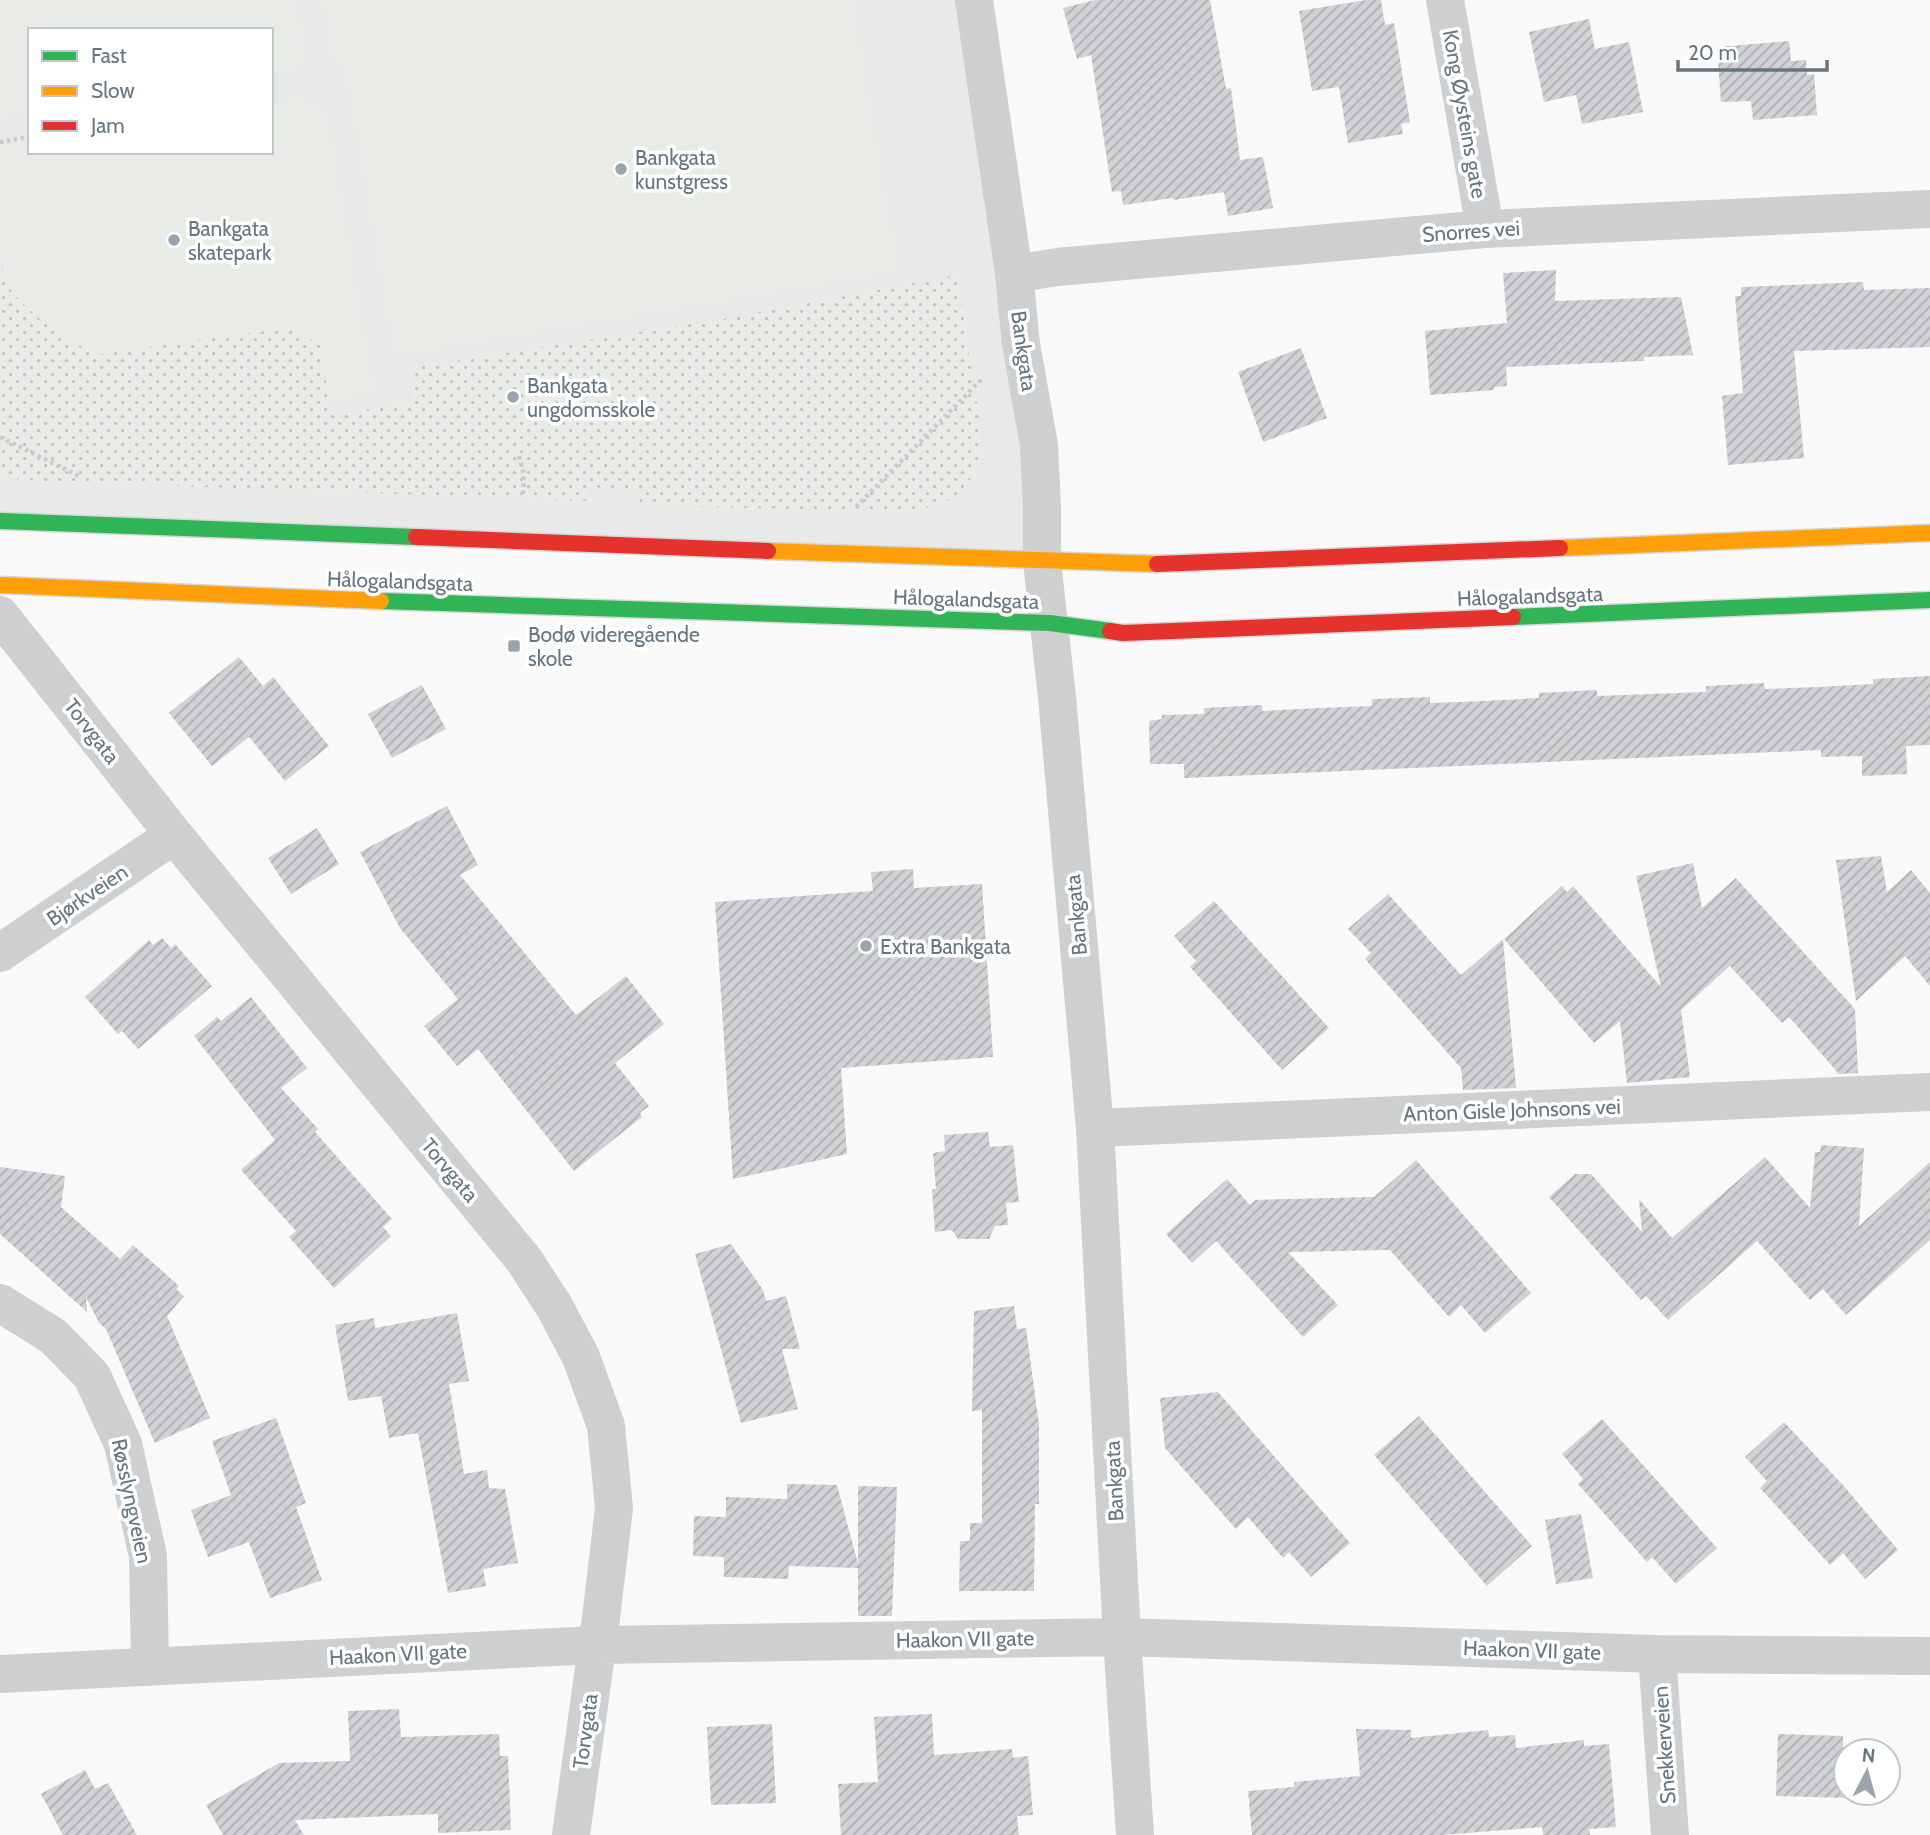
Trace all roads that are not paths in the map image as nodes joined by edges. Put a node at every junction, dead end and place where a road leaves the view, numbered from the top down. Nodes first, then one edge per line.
1 (974, 0) edge
2 (1445, 0) edge
3 (1930, 209) edge
4 (1485, 229) junction
5 (1014, 274) junction
6 (0, 521) edge
7 (1930, 533) edge
8 (1042, 561) junction
9 (0, 585) edge
10 (1930, 600) edge
11 (0, 615) edge
12 (1050, 623) junction
13 (174, 835) junction
14 (0, 953) edge
15 (1930, 1092) edge
16 (1095, 1128) junction
17 (0, 1303) edge
18 (1122, 1637) junction
19 (597, 1645) junction
20 (1657, 1654) junction
21 (1930, 1656) edge
22 (150, 1666) junction
23 (0, 1674) edge
24 (571, 1835) edge
25 (1135, 1835) edge
26 (1670, 1835) edge

1 - 5 street, Bankgata
2 - 4 street, Kong Øysteins gate
3 - 4 street, Snorres vei
4 - 5 street, Snorres vei
5 - 8 street, Bankgata
6 - 8 street, Hålogalandsgata
7 - 8 street, Hålogalandsgata
8 - 12 street, Bankgata
9 - 12 street, Hålogalandsgata
10 - 12 street, Hålogalandsgata
11 - 13 street, Torvgata
12 - 16 street, Bankgata
13 - 14 street, Bjørkveien
13 - 19 street, Torvgata
15 - 16 street, Anton Gisle Johnsons vei
16 - 18 street, Bankgata
17 - 22 street, Røsslyngveien
18 - 19 street, Haakon VII gate
18 - 20 street, Haakon VII gate
18 - 25 street, Bankgata
19 - 22 street, Haakon VII gate
19 - 24 street, Torvgata
20 - 21 street, Haakon VII gate
20 - 26 street, Snekkerveien
22 - 23 street, Haakon VII gate

